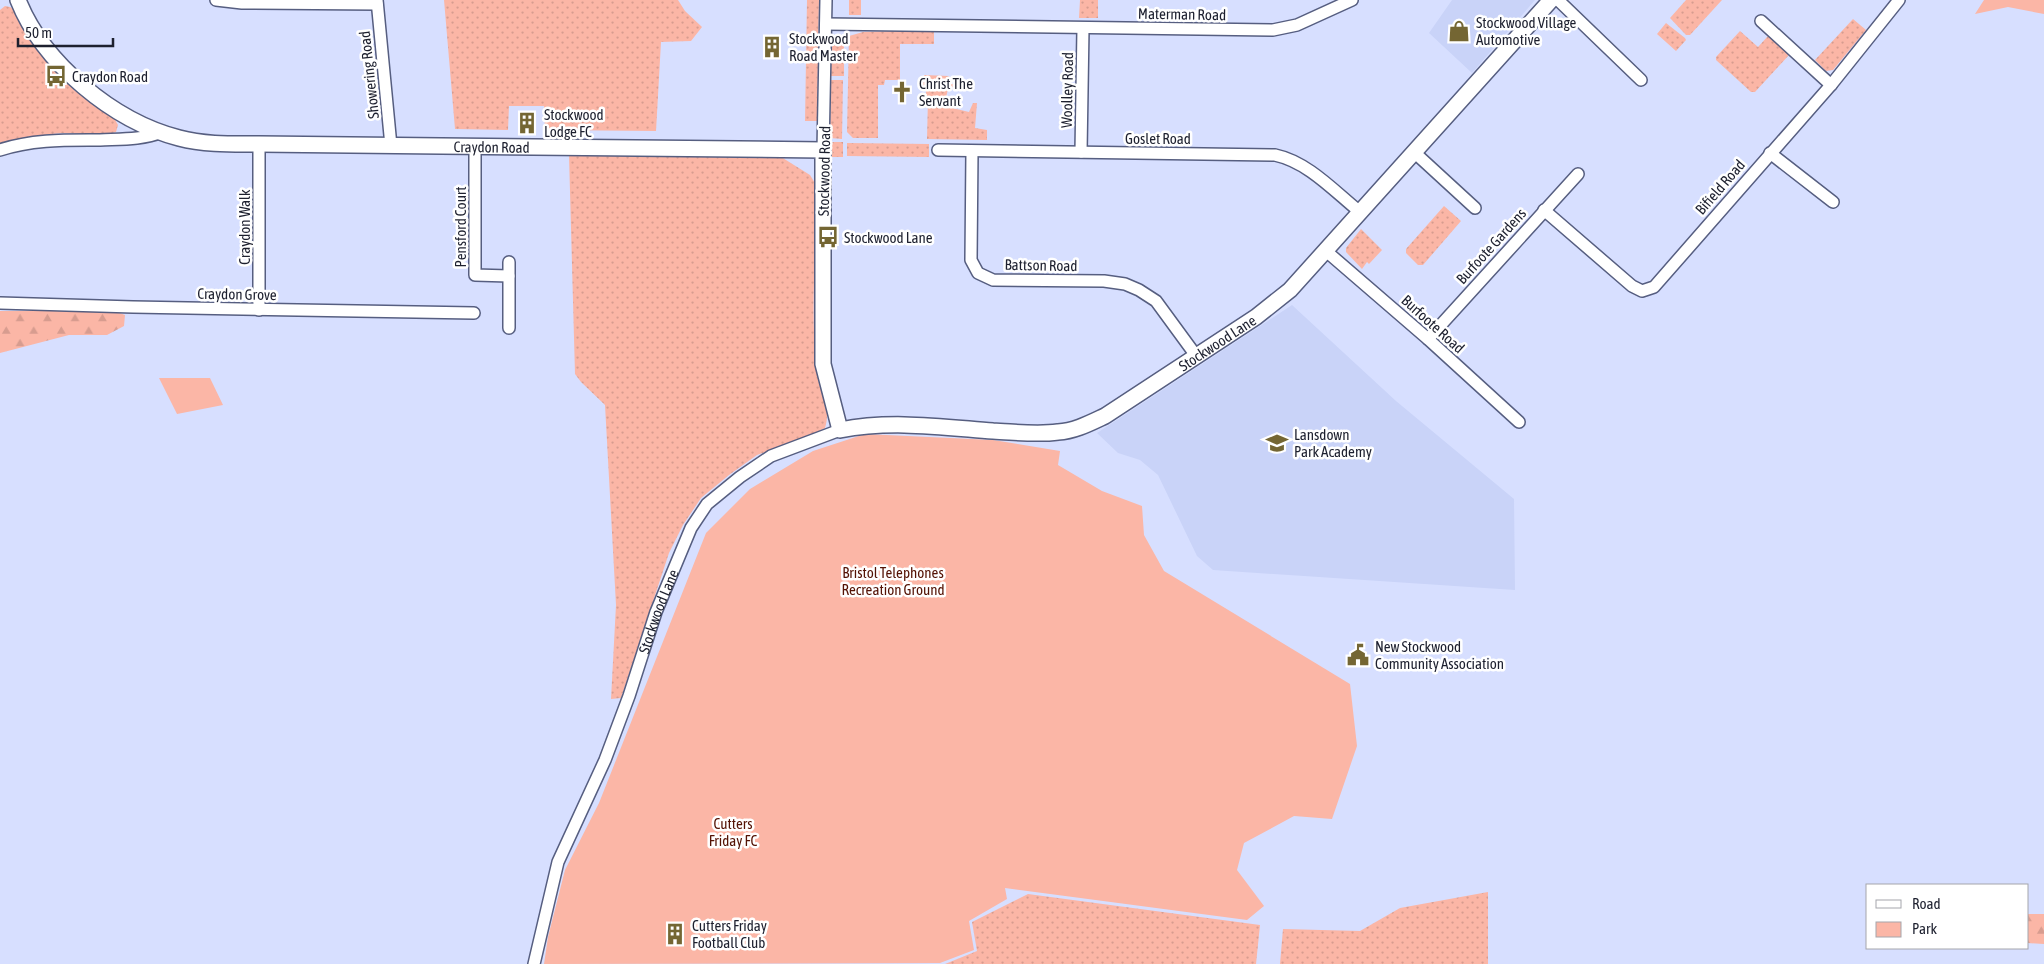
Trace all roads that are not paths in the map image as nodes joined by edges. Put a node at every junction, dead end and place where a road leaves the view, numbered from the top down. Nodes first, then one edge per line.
1 (18, 0) edge
2 (216, 0) edge
3 (826, 0) edge
4 (1352, 0) edge
5 (1551, 0) edge
6 (1558, 0) edge
7 (1899, 0) edge
8 (377, 2) edge
9 (1761, 21) dead end
10 (826, 24) junction
11 (1083, 28) junction
12 (1641, 80) dead end
13 (1831, 85) junction
14 (162, 132) junction
15 (259, 144) junction
16 (391, 146) junction
17 (475, 146) junction
18 (0, 150) edge
19 (824, 150) junction
20 (938, 150) dead end
21 (972, 151) junction
22 (1081, 152) junction
23 (1414, 152) junction
24 (1770, 153) junction
25 (1578, 174) dead end
26 (1833, 202) dead end
27 (1476, 208) dead end
28 (1544, 210) junction
29 (1360, 212) junction
30 (1326, 251) junction
31 (509, 262) dead end
32 (508, 276) junction
33 (0, 303) edge
34 (259, 310) junction
35 (474, 313) dead end
36 (509, 328) dead end
37 (1428, 339) junction
38 (1197, 357) junction
39 (1519, 422) dead end
40 (840, 430) junction
41 (534, 964) edge

1 - 14 street, Craydon Road
2 - 8 street
3 - 10 street, Stockwood Road
4 - 11 street, Materman Road
5 - 23 street, Stockwood Lane
6 - 12 street
7 - 13 street, Bifield Road
8 - 16 street, Showering Road
9 - 13 street
10 - 11 street, Materman Road
10 - 19 street, Stockwood Road
11 - 22 street, Woolley Road
13 - 24 street, Bifield Road
14 - 15 street, Craydon Road
14 - 18 street, Craydon Road
15 - 16 street, Craydon Road
15 - 34 street, Craydon Walk
16 - 17 street, Craydon Road
17 - 19 street, Craydon Road
17 - 32 street, Pensford Court
19 - 40 street, Stockwood Road
20 - 21 street, Goslet Road
21 - 22 street, Goslet Road
21 - 38 street, Battson Road
22 - 29 street, Goslet Road
23 - 27 street
23 - 29 street, Stockwood Lane
24 - 26 street
24 - 28 street, Bifield Road
25 - 28 street, Burfoote Gardens
28 - 37 street, Burfoote Gardens
29 - 30 street, Stockwood Lane
30 - 37 street, Burfoote Road
30 - 38 street, Stockwood Lane
31 - 32 street
32 - 36 street
33 - 34 street, Craydon Grove
34 - 35 street, Craydon Grove
37 - 39 street, Burfoote Road
38 - 40 street, Stockwood Lane
40 - 41 street, Stockwood Lane

